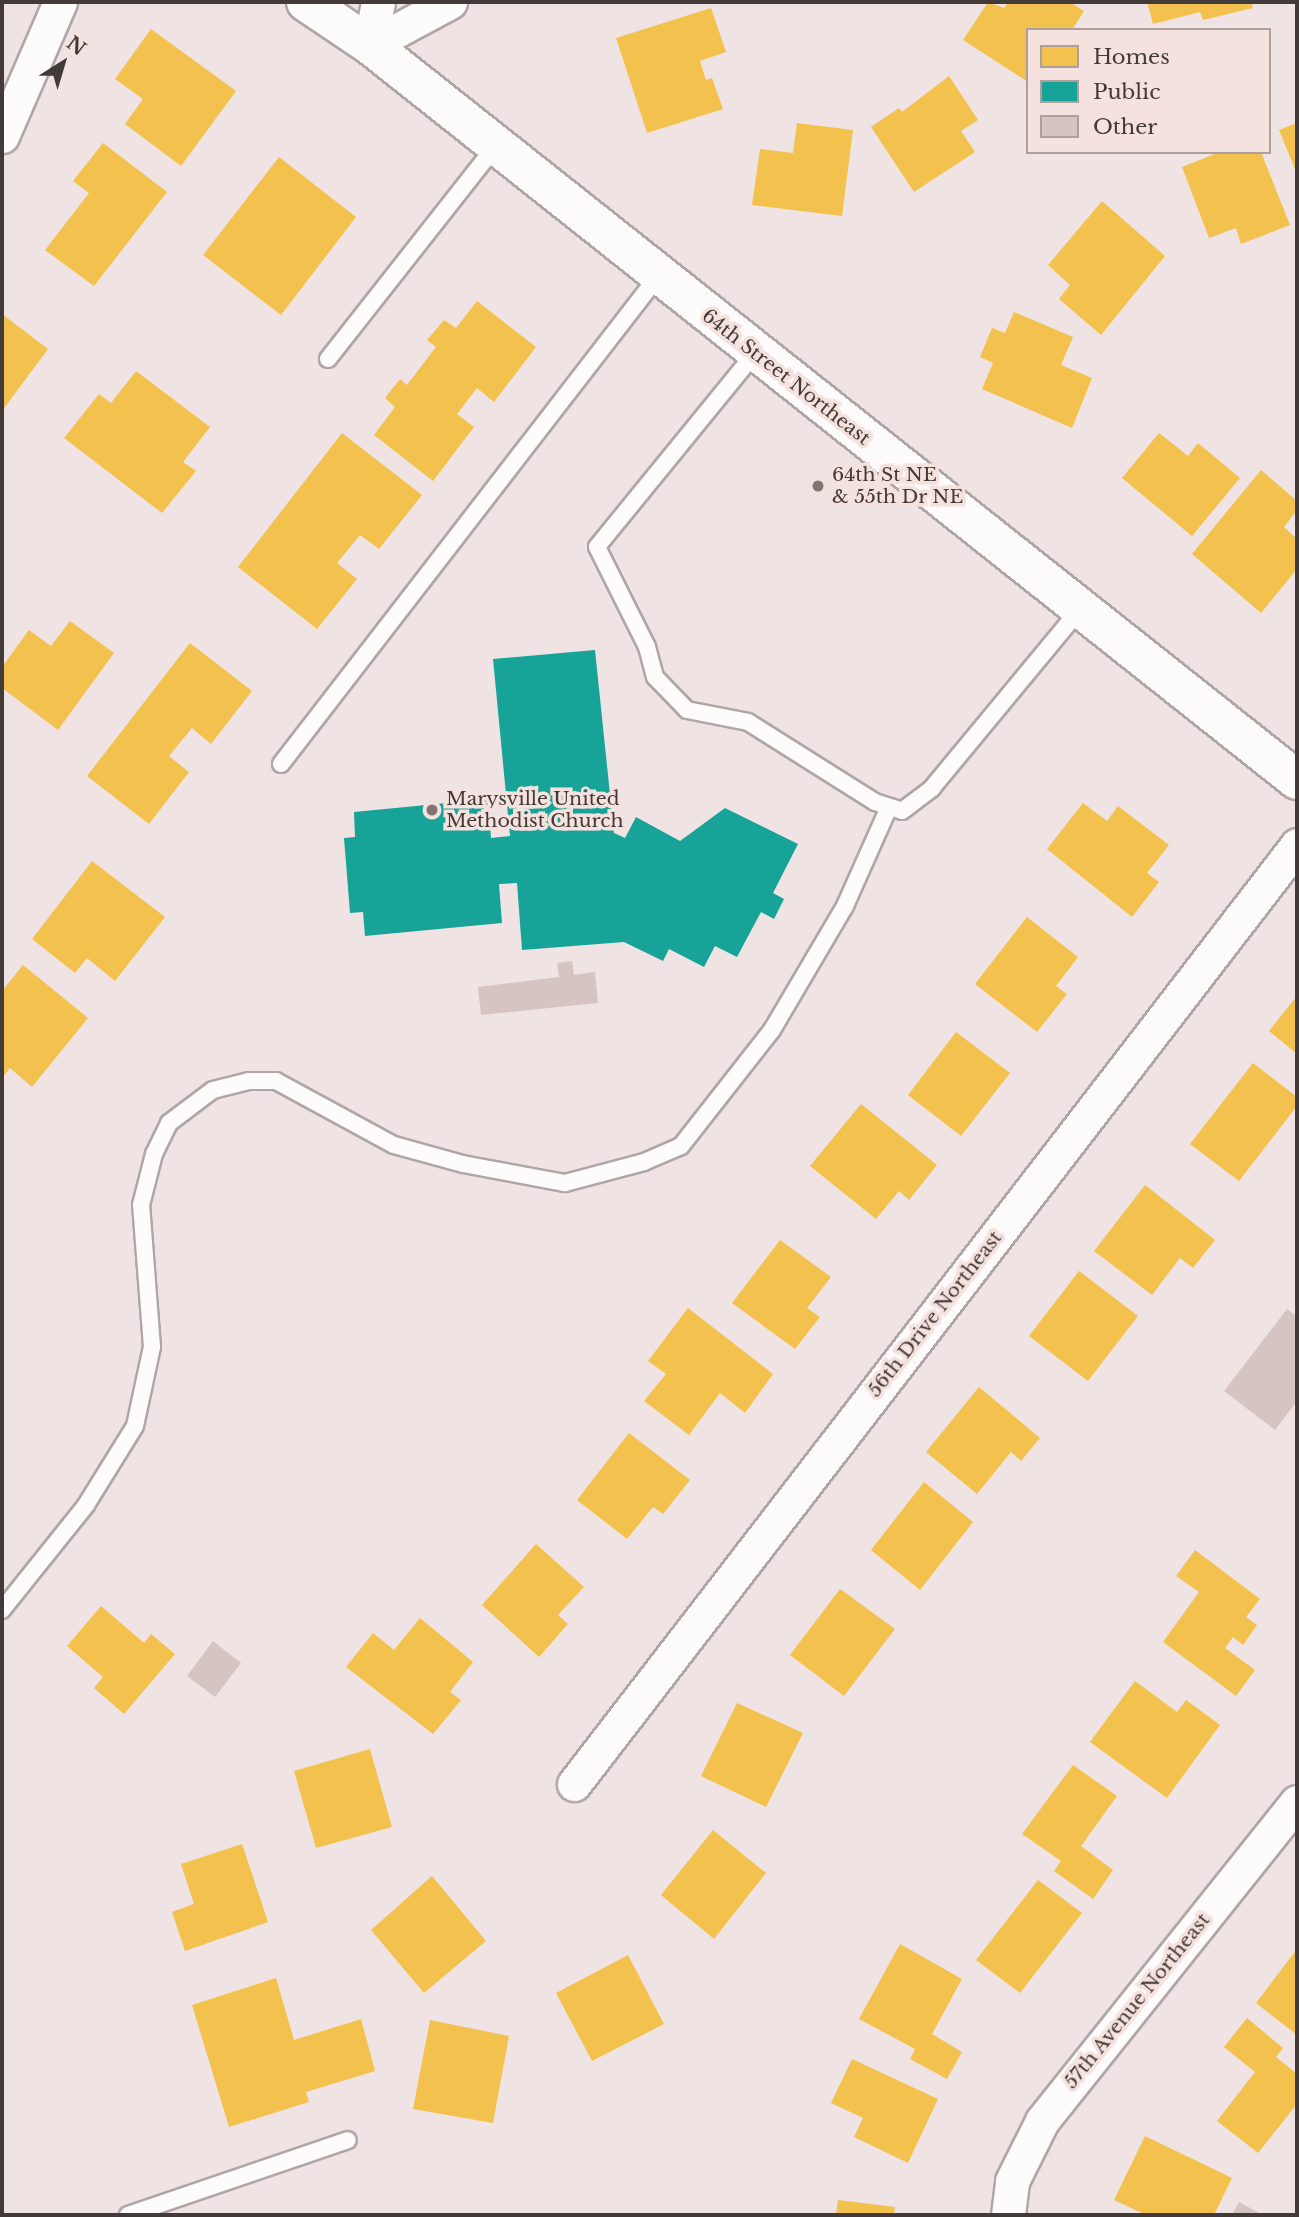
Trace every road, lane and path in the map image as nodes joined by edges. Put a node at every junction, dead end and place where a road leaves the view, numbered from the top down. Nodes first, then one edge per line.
1 (60, 2) edge
2 (306, 2) edge
3 (378, 2) edge
4 (450, 2) edge
5 (370, 45) junction
6 (2, 136) edge
7 (495, 147) junction
8 (658, 276) junction
9 (755, 353) junction
10 (328, 359) dead end
11 (1080, 609) junction
12 (281, 764) dead end
13 (1297, 779) edge
14 (890, 807) junction
15 (1297, 845) edge
16 (2, 1610) edge
17 (574, 1784) dead end
18 (1297, 1802) edge
19 (348, 2140) dead end
20 (128, 2215) edge
21 (1008, 2215) edge

1 - 6 street
2 - 5 main road, 64th Street Northeast
3 - 5 street
4 - 5 street
5 - 7 main road, 64th Street Northeast
7 - 8 main road, 64th Street Northeast
7 - 10 lane
8 - 9 main road, 64th Street Northeast
8 - 12 lane
9 - 11 main road, 64th Street Northeast
9 - 14 lane
11 - 13 main road, 64th Street Northeast
11 - 14 lane
14 - 16 lane
15 - 17 street, 56th Drive Northeast
18 - 21 street, 57th Avenue Northeast
19 - 20 lane

